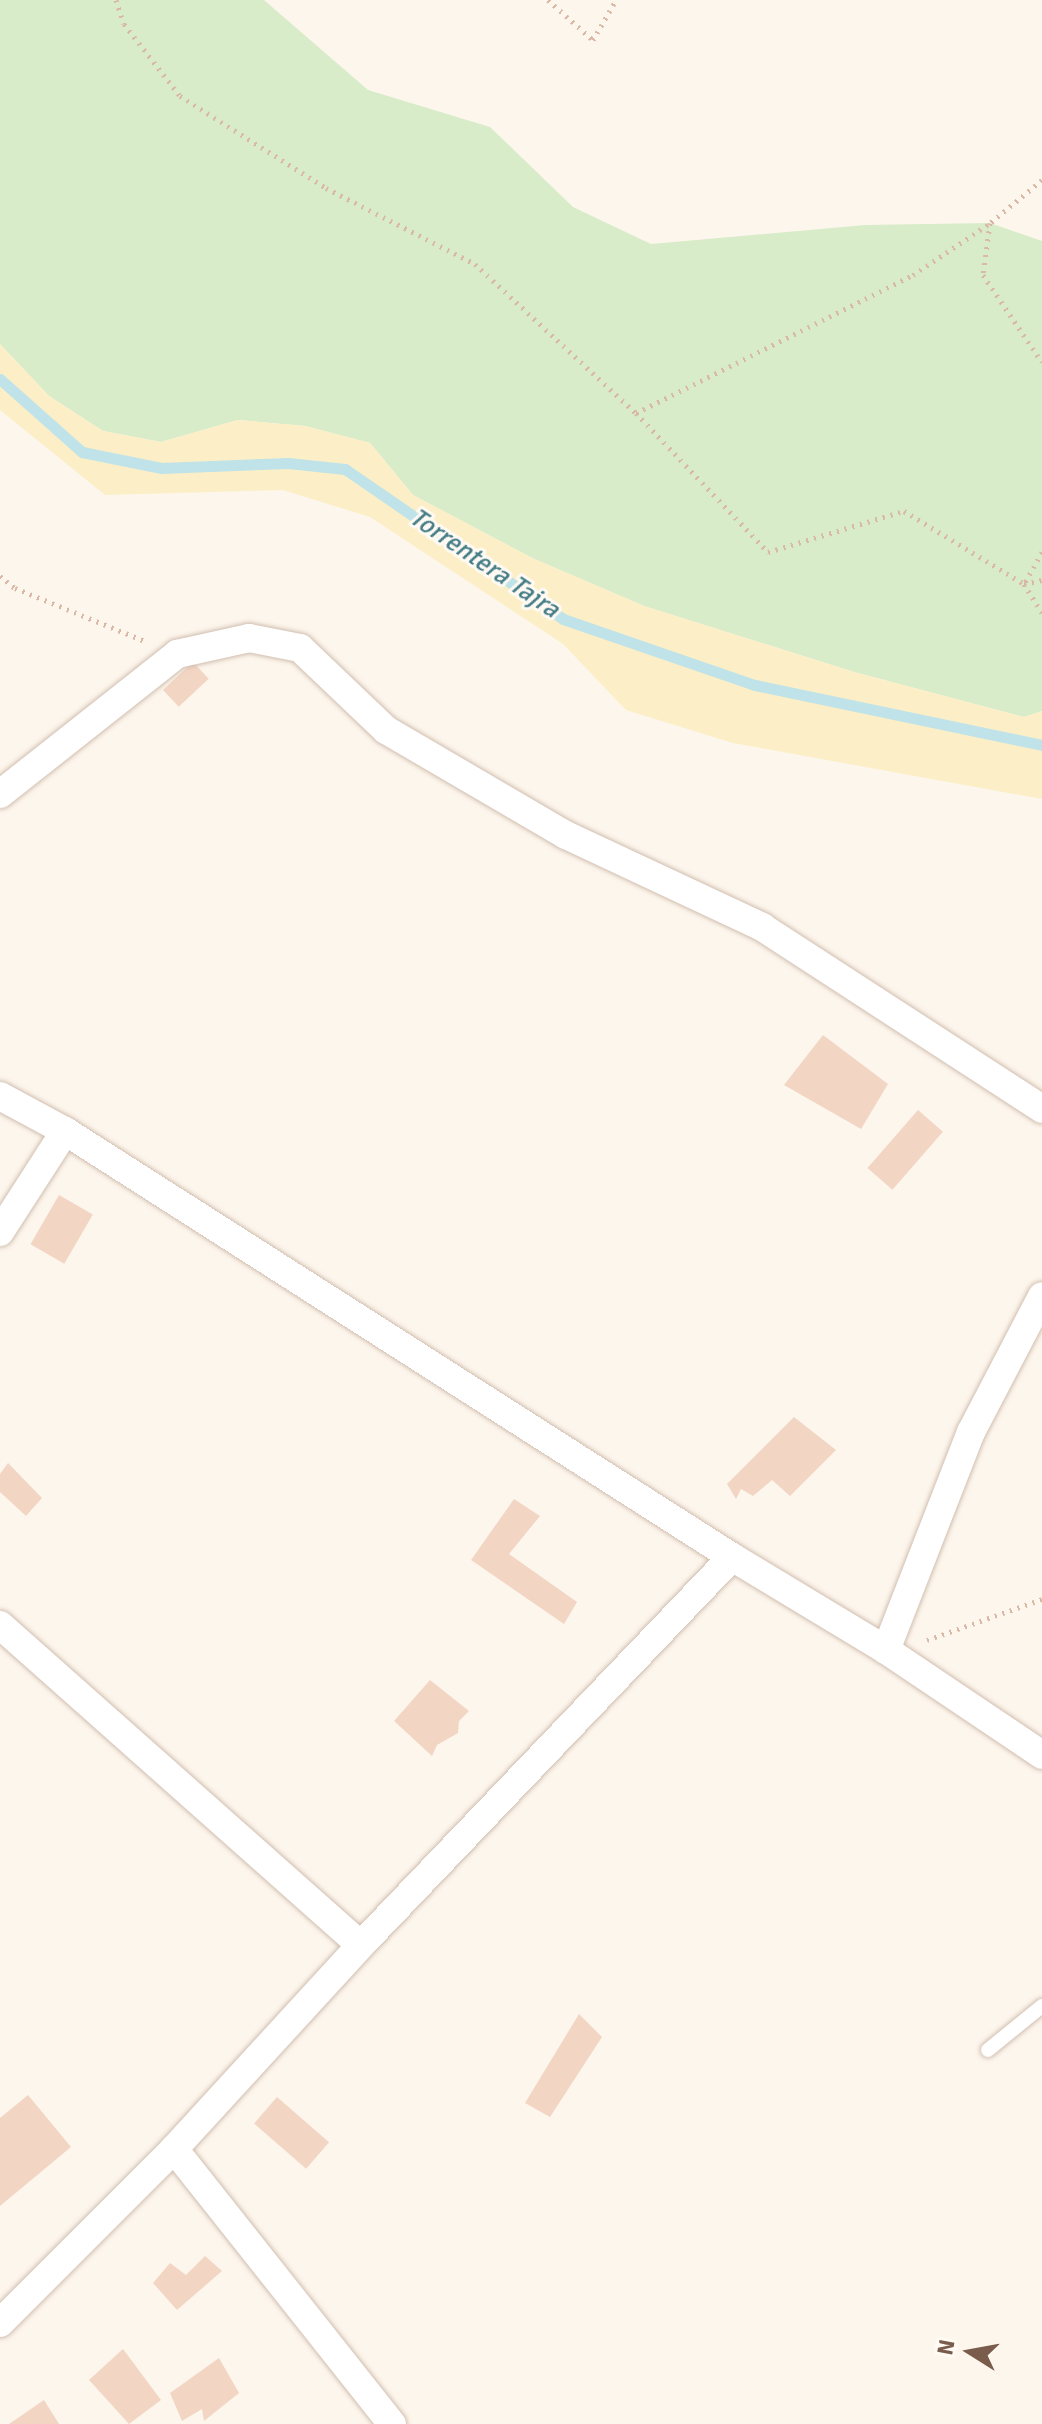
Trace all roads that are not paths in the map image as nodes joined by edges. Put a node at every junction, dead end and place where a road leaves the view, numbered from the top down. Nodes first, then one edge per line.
1 (0, 794) edge
2 (0, 1096) edge
3 (1042, 1109) edge
4 (65, 1131) junction
5 (0, 1232) edge
6 (1042, 1296) edge
7 (732, 1557) junction
8 (0, 1625) edge
9 (886, 1650) junction
10 (1042, 1755) edge
11 (361, 1945) junction
12 (1042, 2006) edge
13 (988, 2050) dead end
14 (174, 2149) junction
15 (0, 2323) edge
16 (392, 2424) edge

1 - 3 street
2 - 4 street
4 - 5 street
4 - 7 street
6 - 9 street
7 - 9 street
7 - 11 street
8 - 11 street
9 - 10 street
11 - 14 street
12 - 13 lane
14 - 15 street
14 - 16 street

